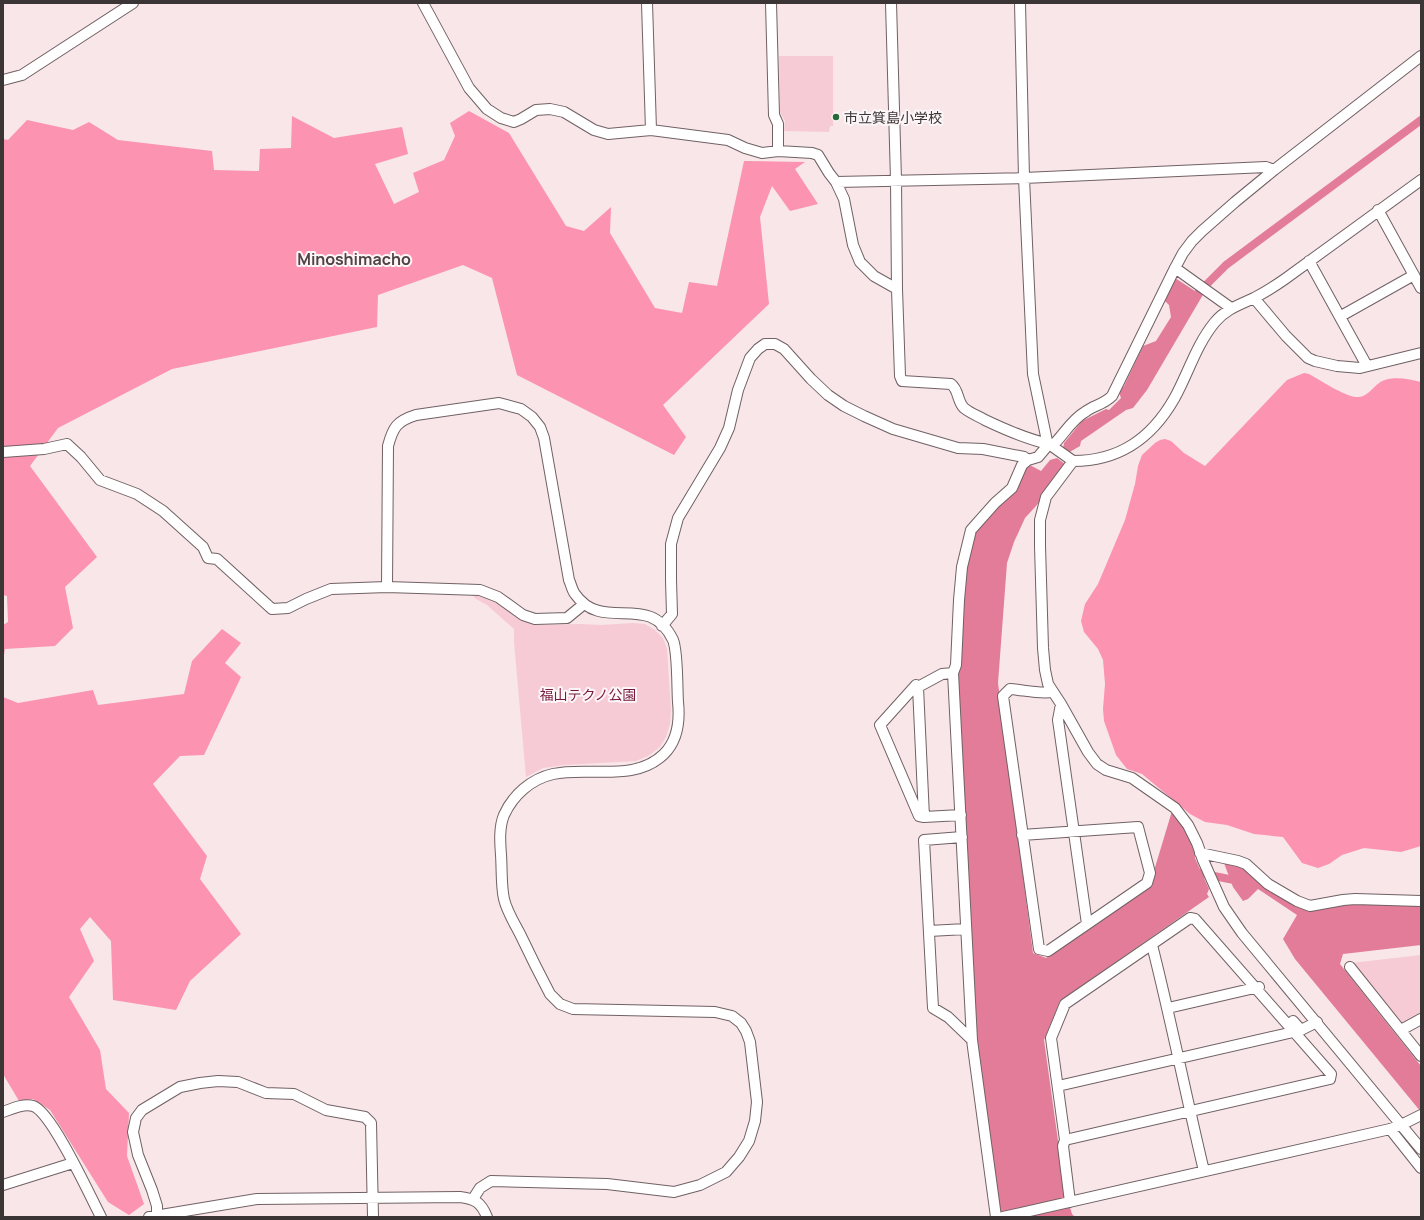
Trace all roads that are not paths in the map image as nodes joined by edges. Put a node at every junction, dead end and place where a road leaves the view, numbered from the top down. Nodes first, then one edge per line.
1 (133, 3) edge
2 (423, 3) edge
3 (647, 3) edge
4 (771, 3) edge
5 (891, 3) edge
6 (1020, 3) edge
7 (1421, 56) edge
8 (3, 80) edge
9 (651, 130) junction
10 (778, 151) junction
11 (1274, 170) junction
12 (1024, 178) junction
13 (896, 180) junction
14 (1421, 180) edge
15 (836, 182) junction
16 (1378, 210) junction
17 (1309, 260) junction
18 (1175, 268) junction
19 (1418, 281) edge
20 (897, 289) junction
21 (1254, 298) junction
22 (1231, 308) junction
23 (1341, 316) junction
24 (1421, 353) edge
25 (1368, 366) junction
26 (1050, 445) junction
27 (3, 452) edge
28 (1028, 460) junction
29 (1073, 461) junction
30 (387, 587) junction
31 (584, 604) junction
32 (662, 626) junction
33 (953, 673) junction
34 (918, 687) junction
35 (1053, 692) junction
36 (1061, 704) junction
37 (961, 815) junction
38 (924, 817) junction
39 (1075, 831) junction
40 (1022, 836) junction
41 (962, 837) junction
42 (1202, 856) junction
43 (1421, 901) edge
44 (1087, 924) junction
45 (966, 929) junction
46 (928, 931) junction
47 (1152, 945) junction
48 (1350, 966) dead end
49 (1255, 988) junction
50 (1168, 1008) junction
51 (1421, 1019) edge
52 (1317, 1022) junction
53 (1401, 1030) junction
54 (1293, 1031) junction
55 (972, 1040) junction
56 (1421, 1056) edge
57 (1179, 1059) junction
58 (1058, 1086) junction
59 (1189, 1110) junction
60 (3, 1112) edge
61 (1421, 1115) edge
62 (1401, 1125) junction
63 (1390, 1129) junction
64 (1065, 1140) junction
65 (1421, 1149) edge
66 (73, 1163) junction
67 (1421, 1168) edge
68 (1204, 1171) junction
69 (3, 1185) edge
70 (372, 1199) junction
71 (473, 1199) junction
72 (1069, 1202) junction
73 (101, 1217) edge
74 (154, 1217) edge
75 (373, 1217) edge
76 (487, 1217) edge
77 (996, 1217) edge
78 (1003, 1217) edge

1 - 8 street
2 - 9 street
3 - 9 street
4 - 10 street
5 - 13 street
6 - 12 street
7 - 11 street
9 - 10 street
10 - 15 street
11 - 12 street
11 - 18 street
12 - 13 street
12 - 26 street
13 - 15 street
13 - 20 street
14 - 16 street
15 - 20 street
16 - 17 street
16 - 19 street
17 - 21 street
17 - 23 street
18 - 22 street
18 - 26 street
19 - 23 street
20 - 26 street
21 - 22 street
21 - 25 street
22 - 29 street
23 - 25 street
24 - 25 street
26 - 28 street
26 - 29 street
27 - 30 street
28 - 32 street
28 - 33 street
29 - 35 street
30 - 31 street
30 - 31 street
31 - 32 street
32 - 71 street
33 - 34 street
33 - 37 street
34 - 38 street
34 - 38 street
35 - 36 street
35 - 40 street
36 - 39 street
36 - 42 street
37 - 38 street
37 - 41 street
39 - 40 street
39 - 44 street
39 - 44 street
40 - 44 street
41 - 45 street
41 - 46 street
42 - 43 street
42 - 52 street
45 - 46 street
45 - 55 street
46 - 55 street
47 - 49 street
47 - 50 street
47 - 58 street
48 - 53 street
49 - 50 street
49 - 52 street
49 - 54 street
50 - 57 street
51 - 53 street
52 - 62 street
53 - 56 street
54 - 57 street
54 - 59 street
55 - 77 street
57 - 58 street
57 - 59 street
58 - 64 street
59 - 64 street
59 - 68 street
60 - 66 street
61 - 62 street
62 - 63 street
62 - 65 street
63 - 67 street
63 - 68 street
64 - 72 street
66 - 69 street
66 - 73 street
68 - 72 street
70 - 71 street
70 - 74 street
70 - 74 street
70 - 75 street
71 - 76 street
72 - 78 street

